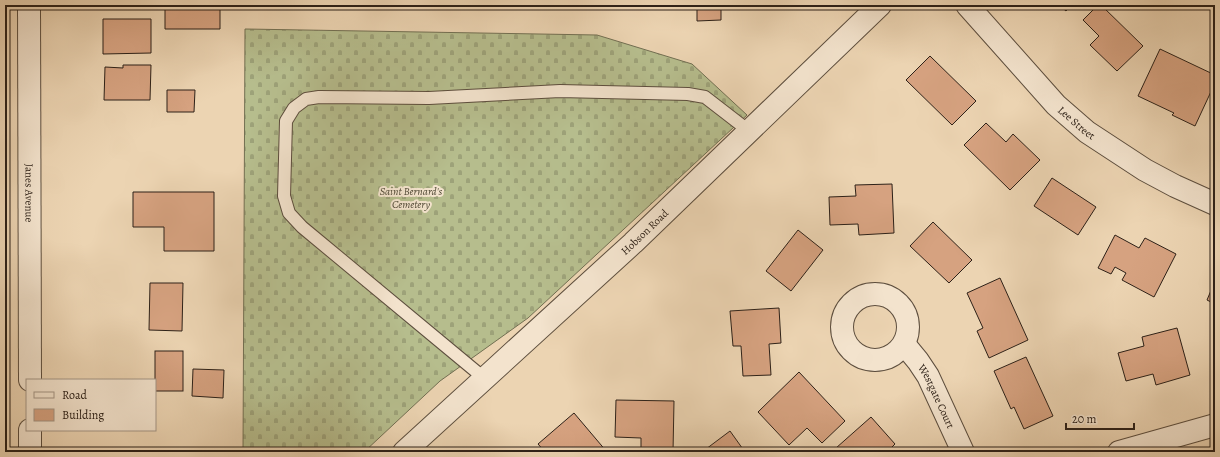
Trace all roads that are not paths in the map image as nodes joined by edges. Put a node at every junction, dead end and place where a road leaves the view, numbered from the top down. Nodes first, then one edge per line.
1 (29, 5) edge
2 (880, 5) edge
3 (967, 5) edge
4 (749, 131) junction
5 (1215, 204) edge
6 (904, 344) dead end
7 (484, 378) junction
8 (30, 379) edge
9 (1215, 425) edge
10 (30, 431) edge
11 (30, 452) edge
12 (404, 452) edge
13 (963, 452) edge
14 (1119, 452) edge

1 - 8 street, Janes Avenue
2 - 4 street, Hobson Road
3 - 5 street, Lee Street
4 - 7 street, Hobson Road
4 - 7 lane
6 - 13 street, Westgate Court
7 - 12 street, Hobson Road
9 - 14 street
10 - 11 street

